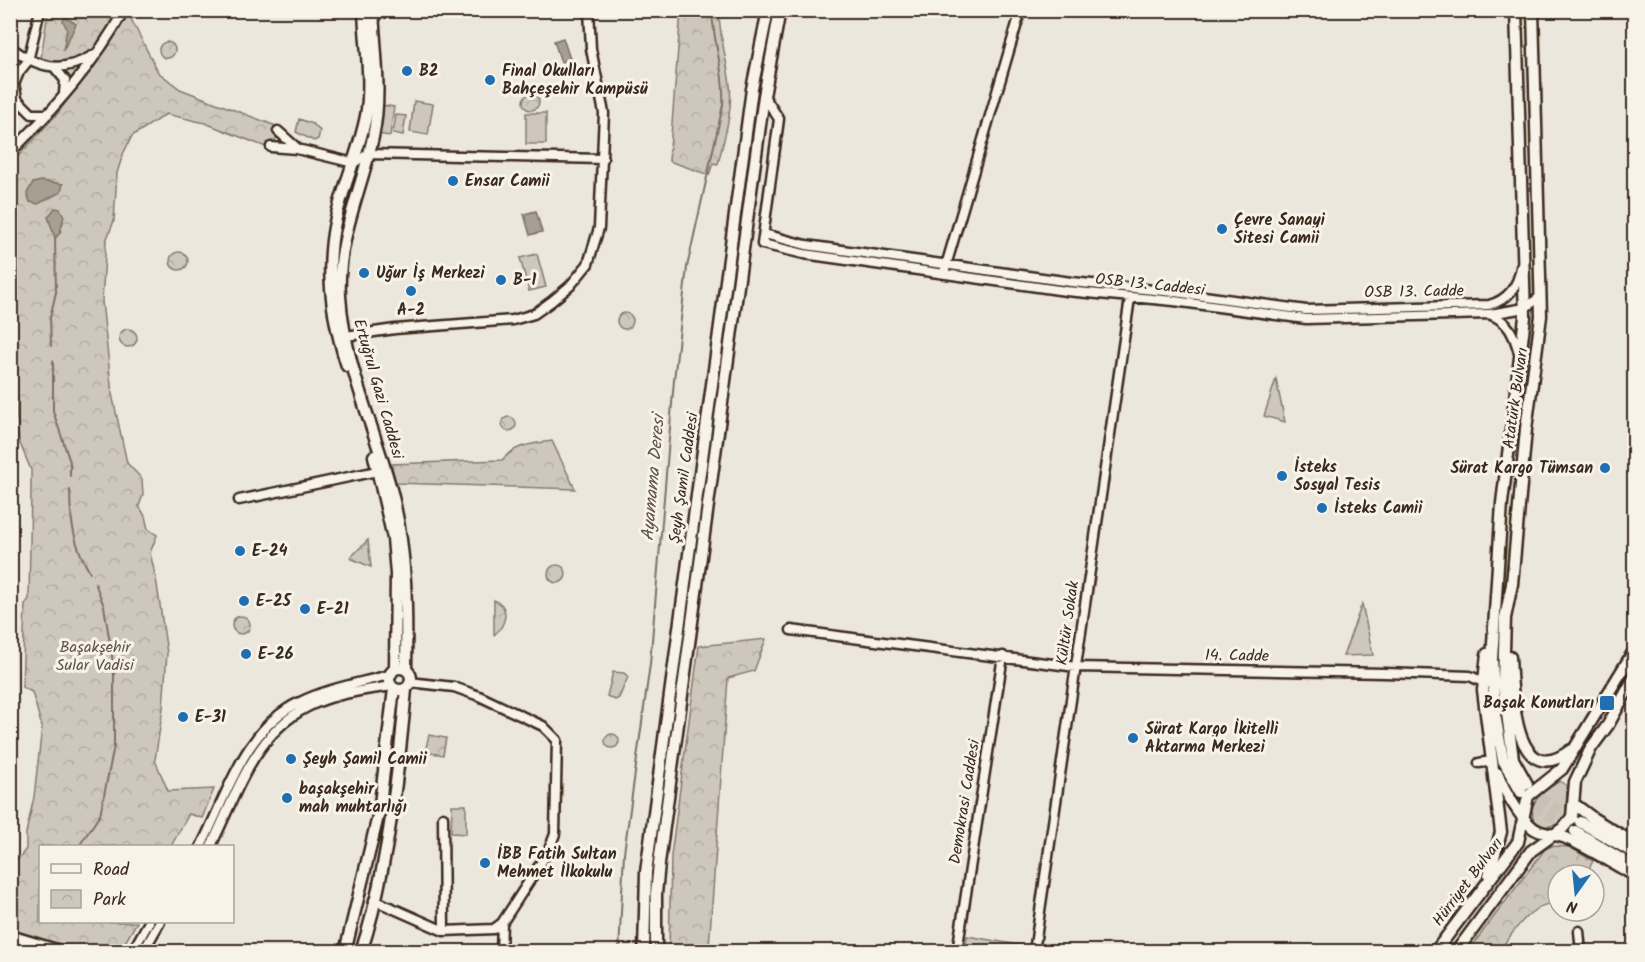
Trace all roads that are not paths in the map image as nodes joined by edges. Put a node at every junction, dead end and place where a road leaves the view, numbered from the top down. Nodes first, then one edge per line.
1 (40, 10) edge
2 (124, 10) edge
3 (364, 10) edge
4 (373, 10) edge
5 (590, 10) edge
6 (768, 10) edge
7 (780, 10) edge
8 (1021, 10) edge
9 (1516, 10) edge
10 (1533, 10) edge
11 (10, 47) edge
12 (98, 53) junction
13 (28, 61) junction
14 (10, 66) edge
15 (55, 69) junction
16 (15, 82) junction
17 (764, 96) junction
18 (17, 98) junction
19 (63, 98) junction
20 (48, 114) junction
21 (278, 131) dead end
22 (10, 134) edge
23 (271, 147) dead end
24 (297, 149) junction
25 (10, 153) edge
26 (368, 154) junction
27 (603, 159) junction
28 (354, 163) junction
29 (764, 234) junction
30 (1523, 255) junction
31 (948, 264) junction
32 (942, 274) junction
33 (1540, 297) junction
34 (1130, 298) junction
35 (1274, 306) junction
36 (1286, 307) junction
37 (1525, 308) junction
38 (1489, 314) junction
39 (1274, 316) junction
40 (1287, 317) junction
41 (346, 336) junction
42 (1521, 359) junction
43 (382, 470) junction
44 (239, 500) dead end
45 (1505, 618) junction
46 (791, 630) dead end
47 (1492, 634) junction
48 (1635, 651) edge
49 (1003, 656) junction
50 (1076, 667) junction
51 (1484, 670) junction
52 (1470, 676) junction
53 (396, 677) junction
54 (1635, 678) edge
55 (1483, 682) junction
56 (407, 685) junction
57 (1576, 746) junction
58 (1492, 762) junction
59 (1479, 763) dead end
60 (1574, 804) junction
61 (443, 817) dead end
62 (1525, 817) junction
63 (1555, 833) junction
64 (1635, 843) edge
65 (201, 845) edge
66 (211, 845) edge
67 (1635, 853) edge
68 (1635, 867) edge
69 (1635, 875) edge
70 (1485, 884) junction
71 (358, 895) junction
72 (375, 900) junction
73 (148, 923) edge
74 (159, 923) edge
75 (502, 923) junction
76 (351, 925) junction
77 (369, 929) junction
78 (444, 931) junction
79 (1579, 931) dead end
80 (10, 936) edge
81 (63, 951) edge
82 (132, 951) edge
83 (143, 951) edge
84 (345, 951) edge
85 (361, 951) edge
86 (501, 951) edge
87 (644, 951) edge
88 (656, 951) edge
89 (957, 951) edge
90 (1034, 951) edge
91 (1435, 951) edge
92 (1456, 951) edge
93 (1581, 951) edge

1 - 13 street
2 - 12 street
3 - 28 main road, Ertuğrul Gazi Caddesi
4 - 26 main road, Ertuğrul Gazi Caddesi
5 - 27 street
6 - 87 main road, Şeyh Şamil Caddesi
7 - 17 main road, Şeyh Şamil Caddesi
8 - 31 street
9 - 30 main road
10 - 33 main road, Atatürk Bulvarı
11 - 13 street
12 - 15 street
12 - 19 street
13 - 15 street
13 - 16 street
14 - 16 street
15 - 19 street
16 - 18 street
17 - 29 street
17 - 88 main road, Şeyh Şamil Caddesi
18 - 20 street
18 - 22 street
19 - 20 street
20 - 25 street
21 - 24 street
23 - 24 street
24 - 28 street
26 - 27 street
26 - 28 street
26 - 41 main road, Ertuğrul Gazi Caddesi
27 - 41 street
28 - 43 main road, Ertuğrul Gazi Caddesi
29 - 31 street, OSB 13. Caddesi
29 - 32 street, OSB 13. Caddesi
30 - 36 street, OSB 13. Cadde
30 - 37 main road
31 - 32 street
31 - 35 street, OSB 13. Caddesi
32 - 34 street, OSB 13. Caddesi
33 - 37 street
33 - 45 main road, Atatürk Bulvarı
34 - 39 street, OSB 13. Caddesi
34 - 50 street, Kültür Sokak
35 - 36 street, OSB 13. Cadde
35 - 39 street
36 - 40 street
37 - 38 street, OSB 13. Caddesi
37 - 42 main road
38 - 40 street, OSB 13. Caddesi
38 - 42 street
39 - 40 street, OSB 13. Caddesi
41 - 43 main road, Ertuğrul Gazi Caddesi
42 - 47 main road
43 - 44 street
43 - 53 main road, Ertuğrul Gazi Caddesi
45 - 47 main road, Atatürk Bulvarı
45 - 57 main road
46 - 49 street, 14. Cadde
47 - 51 main road
48 - 57 main road, Hürriyet Bulvarı
49 - 50 street, 14. Cadde
49 - 89 street, Demokrasi Caddesi
50 - 52 street, 14. Cadde
50 - 90 street, Kültür Sokak
51 - 52 street
51 - 55 main road
52 - 55 street
53 - 56 main road
53 - 56 main road
53 - 65 street
53 - 66 street
53 - 71 main road, Ertuğrul Gazi Caddesi
54 - 60 main road
55 - 58 main road
56 - 72 main road
56 - 75 street
57 - 62 main road, Hürriyet Bulvarı
58 - 59 street
58 - 62 main road
58 - 70 main road
60 - 63 main road, Hürriyet Bulvarı
60 - 64 main road
61 - 78 street
62 - 63 main road
62 - 70 main road, Hürriyet Bulvarı
63 - 69 main road
63 - 92 main road, Hürriyet Bulvarı
67 - 68 main road
70 - 91 main road, Hürriyet Bulvarı
71 - 72 main road
71 - 76 main road, Ertuğrul Gazi Caddesi
72 - 77 main road
72 - 78 street
73 - 82 street
74 - 83 street
75 - 78 street
75 - 86 street
76 - 77 main road
76 - 84 main road, Ertuğrul Gazi Caddesi
77 - 85 main road
79 - 93 street
80 - 81 main road

